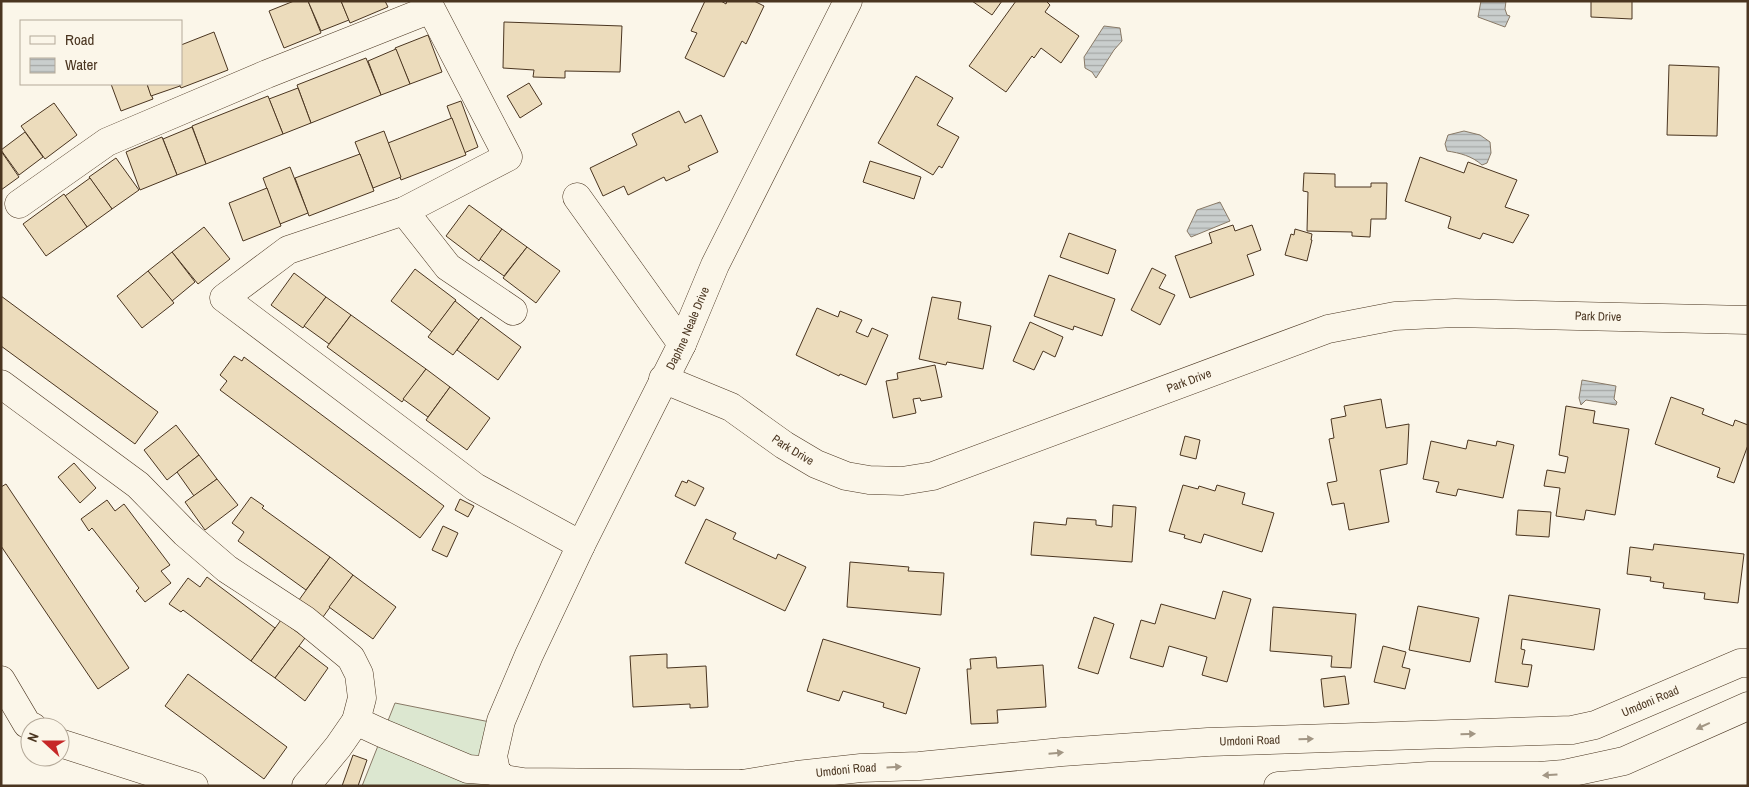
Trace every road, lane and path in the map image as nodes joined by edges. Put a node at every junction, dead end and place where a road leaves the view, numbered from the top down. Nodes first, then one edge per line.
1 (848, 1) edge
2 (577, 197) dead end
3 (20, 204) dead end
4 (404, 211) junction
5 (513, 311) dead end
6 (1748, 320) edge
7 (682, 344) junction
8 (663, 379) junction
9 (1, 384) edge
10 (581, 545) junction
11 (1748, 663) edge
12 (1, 680) edge
13 (1748, 706) edge
14 (23, 717) edge
15 (356, 721) junction
16 (70, 746) edge
17 (496, 771) junction
18 (749, 785) edge
19 (194, 786) edge
20 (306, 786) edge
21 (1278, 786) edge

1 - 7 street, Daphne Neale Drive
2 - 7 street
3 - 4 street
4 - 5 street
4 - 10 street
6 - 8 street, Park Drive
7 - 8 street, Daphne Neale Drive
8 - 10 street, Daphne Neale Drive
9 - 15 street
10 - 17 street, Daphne Neale Drive
18 -> 11 street, Umdoni Road
12 - 14 street
13 -> 21 street
15 - 17 street
15 - 20 street
16 - 19 street
17 - 18 street, Umdoni Road

